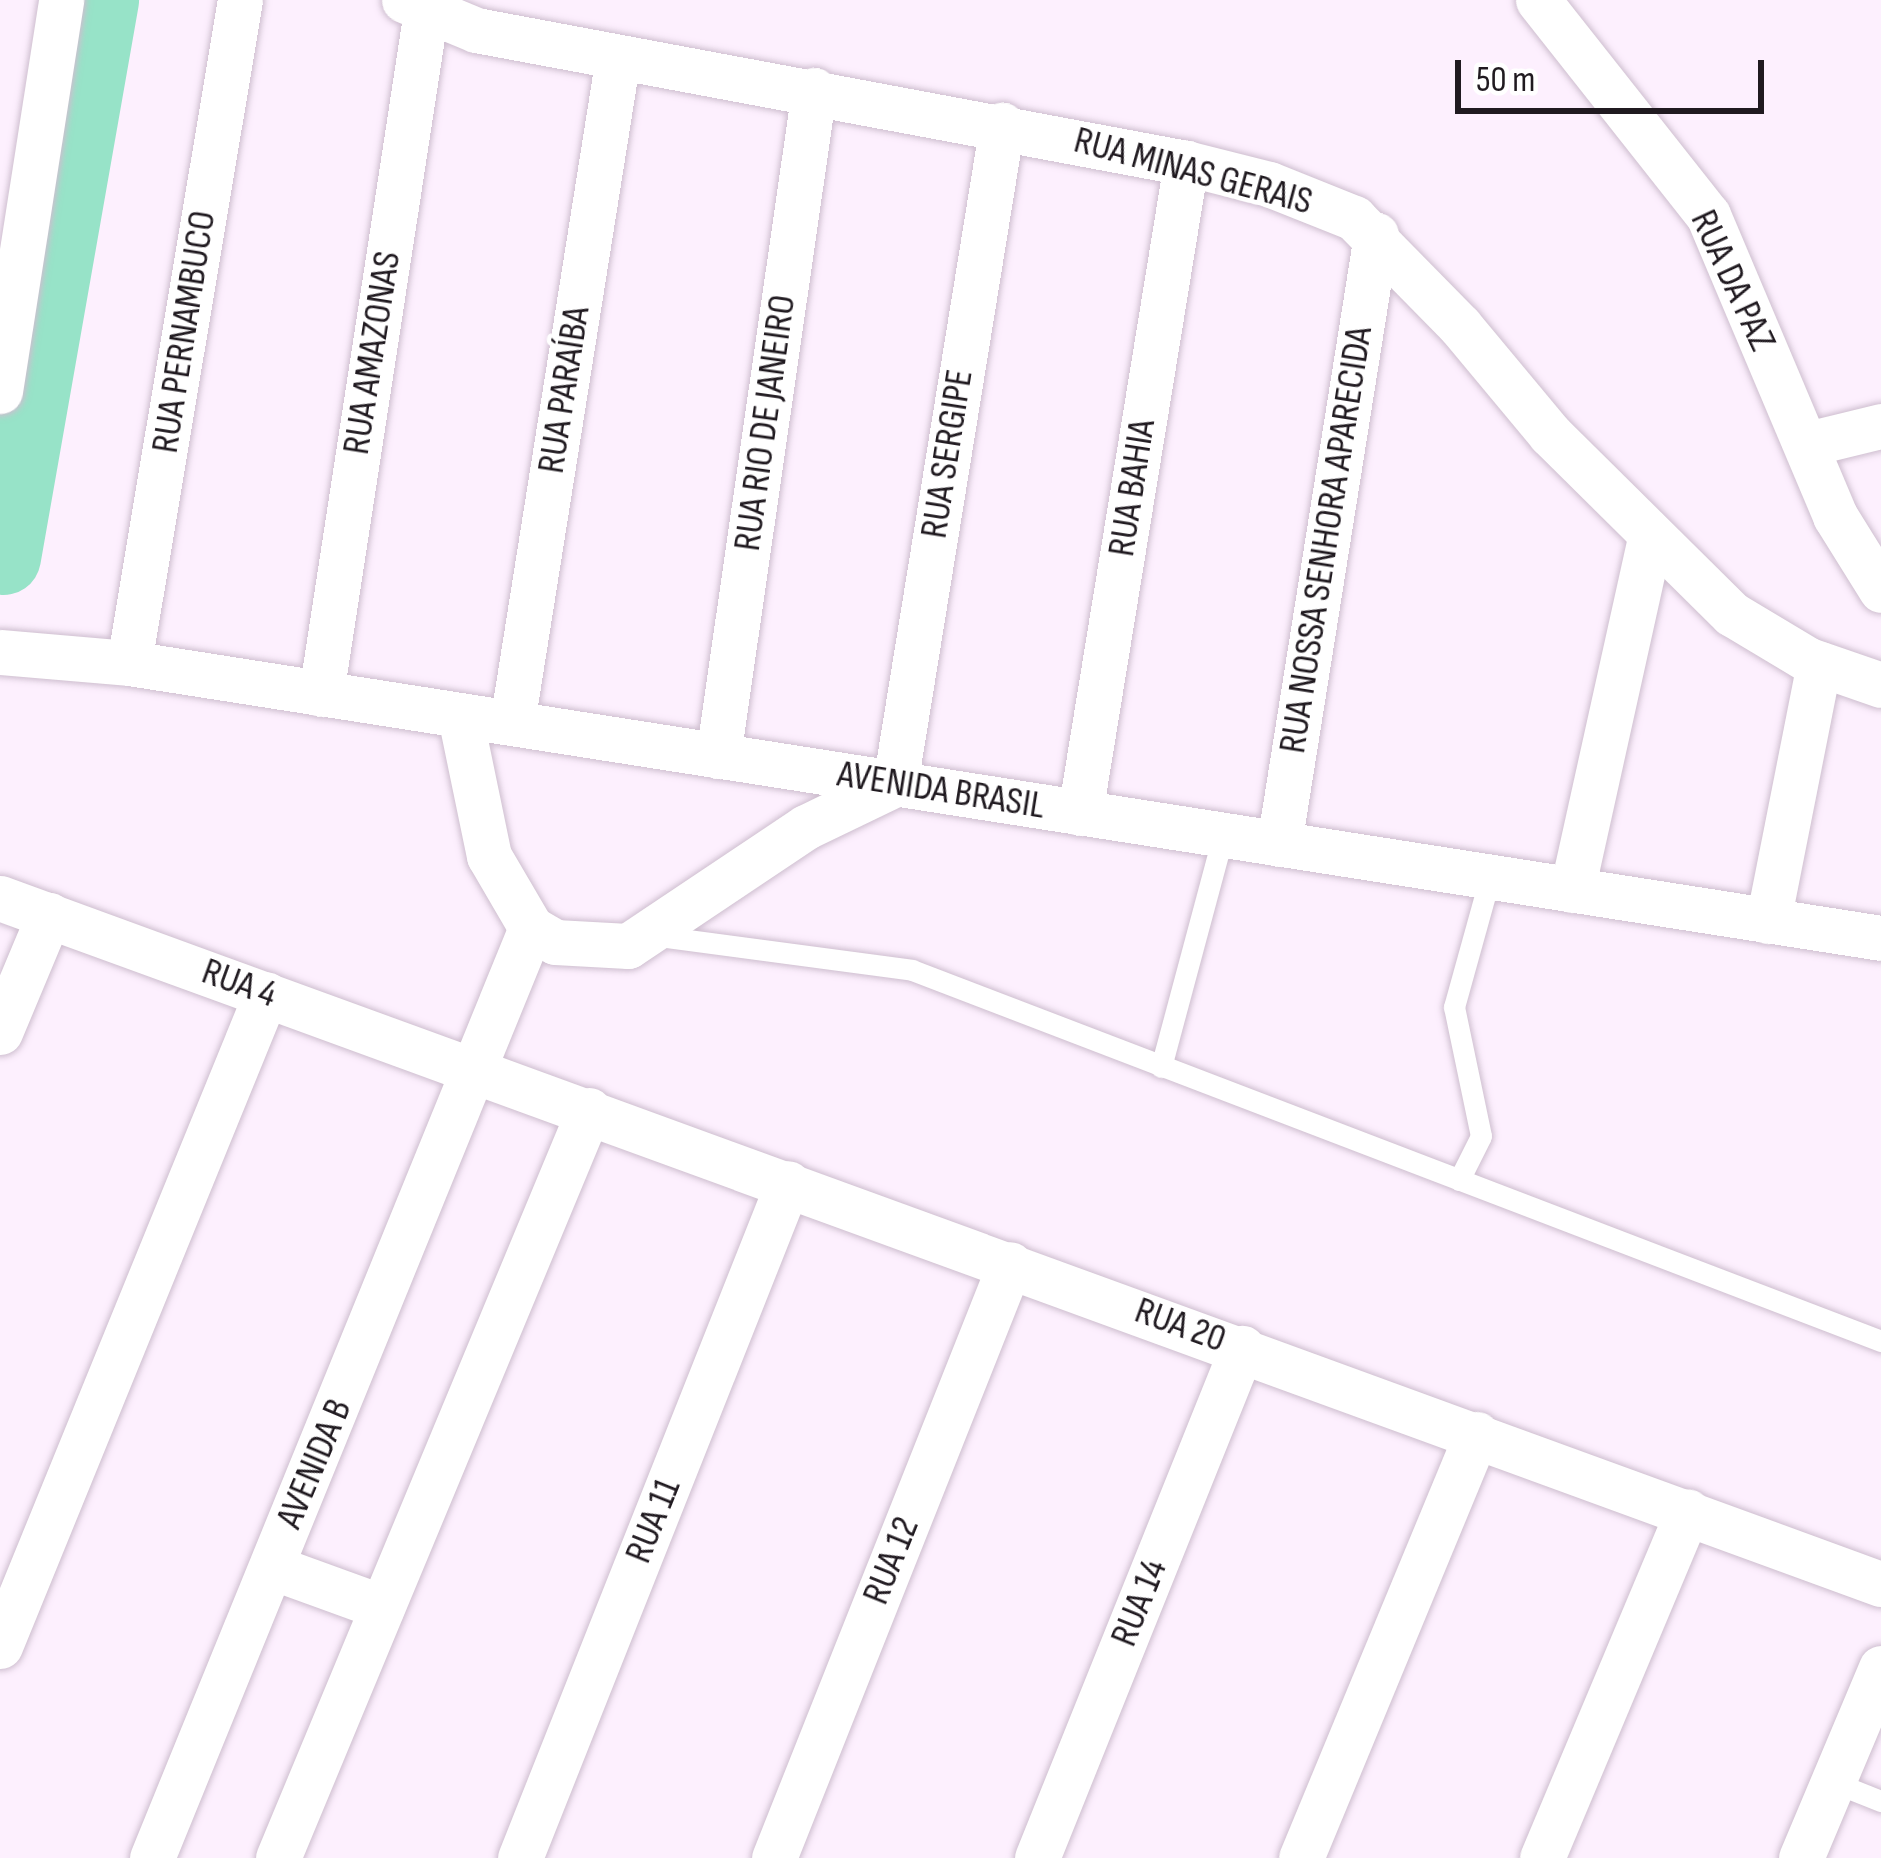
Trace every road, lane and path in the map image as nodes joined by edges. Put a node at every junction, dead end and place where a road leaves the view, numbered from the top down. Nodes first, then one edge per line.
1 (61, 0) edge
2 (240, 0) edge
3 (1538, 0) edge
4 (415, 6) edge
5 (618, 56) junction
6 (814, 90) junction
7 (1002, 125) junction
8 (1186, 163) junction
9 (1376, 235) junction
10 (0, 391) edge
11 (1881, 426) edge
12 (1808, 443) junction
13 (1650, 537) junction
14 (1881, 590) edge
15 (0, 652) edge
16 (129, 663) junction
17 (1820, 664) junction
18 (1881, 685) edge
19 (321, 694) junction
20 (460, 716) junction
21 (512, 723) junction
22 (718, 756) junction
23 (895, 784) junction
24 (1080, 813) junction
25 (1223, 836) junction
26 (1279, 844) junction
27 (1490, 877) junction
28 (1571, 890) junction
29 (0, 898) edge
30 (49, 915) junction
31 (1768, 921) junction
32 (531, 928) junction
33 (645, 934) junction
34 (1881, 938) edge
35 (266, 994) junction
36 (0, 1032) edge
37 (1161, 1067) junction
38 (478, 1070) junction
39 (589, 1110) junction
40 (1459, 1180) junction
41 (788, 1183) junction
42 (1010, 1264) junction
43 (1881, 1341) edge
44 (1242, 1348) junction
45 (1477, 1434) junction
46 (1688, 1511) junction
47 (272, 1567) junction
48 (1881, 1585) edge
49 (382, 1607) junction
50 (0, 1646) edge
51 (1881, 1668) edge
52 (1833, 1782) junction
53 (1881, 1801) edge
54 (152, 1858) edge
55 (278, 1858) edge
56 (520, 1858) edge
57 (774, 1858) edge
58 (1037, 1858) edge
59 (1301, 1858) edge
60 (1542, 1858) edge
61 (1802, 1858) edge

1 - 10 street
2 - 16 street, RUA PERNAMBUCO
3 - 12 street, RUA DA PAZ
4 - 5 street, RUA MINAS GERAIS
4 - 19 street, RUA AMAZONAS
5 - 6 street, RUA MINAS GERAIS
5 - 21 street, RUA PARAÍBA
6 - 7 street, RUA MINAS GERAIS
6 - 22 street, RUA RIO DE JANEIRO
7 - 8 street, RUA MINAS GERAIS
7 - 23 street, RUA SERGIPE
8 - 9 street, RUA MINAS GERAIS
8 - 24 street, RUA BAHIA
9 - 13 street, RUA MINAS GERAIS
9 - 26 street, RUA NOSSA SENHORA APARECIDA
11 - 12 street
12 - 14 street, RUA DA PAZ
13 - 17 street, RUA MINAS GERAIS
13 - 28 street
15 - 16 street, AVENIDA BRASIL
16 - 19 street, AVENIDA BRASIL
17 - 18 street, RUA MINAS GERAIS
17 - 31 street
19 - 20 street, AVENIDA BRASIL
20 - 21 street, AVENIDA BRASIL
20 - 32 street
21 - 22 street, AVENIDA BRASIL
22 - 23 street, AVENIDA BRASIL
23 - 24 street, AVENIDA BRASIL
23 - 33 street
24 - 25 street, AVENIDA BRASIL
25 - 26 street, AVENIDA BRASIL
25 - 37 lane
26 - 27 street, AVENIDA BRASIL
27 - 28 street, AVENIDA BRASIL
27 - 40 lane
28 - 31 street, AVENIDA BRASIL
29 - 30 street, RUA 4
30 - 35 street, RUA 4
30 - 36 street
31 - 34 street, AVENIDA BRASIL
32 - 33 street
32 - 38 street, AVENIDA B
33 - 37 lane
35 - 38 street, RUA 4
35 - 50 street
37 - 40 lane
38 - 39 street, RUA 20
38 - 47 street, AVENIDA B
39 - 41 street, RUA 20
39 - 49 street
40 - 43 lane
41 - 42 street, RUA 20
41 - 56 street, RUA 11
42 - 44 street, RUA 20
42 - 57 street, RUA 12
44 - 45 street, RUA 20
44 - 58 street, RUA 14
45 - 46 street, RUA 20
45 - 59 street
46 - 48 street, RUA 20
46 - 60 street
47 - 49 street
47 - 54 street, AVENIDA B
49 - 55 street
51 - 52 street
52 - 53 lane
52 - 61 street

